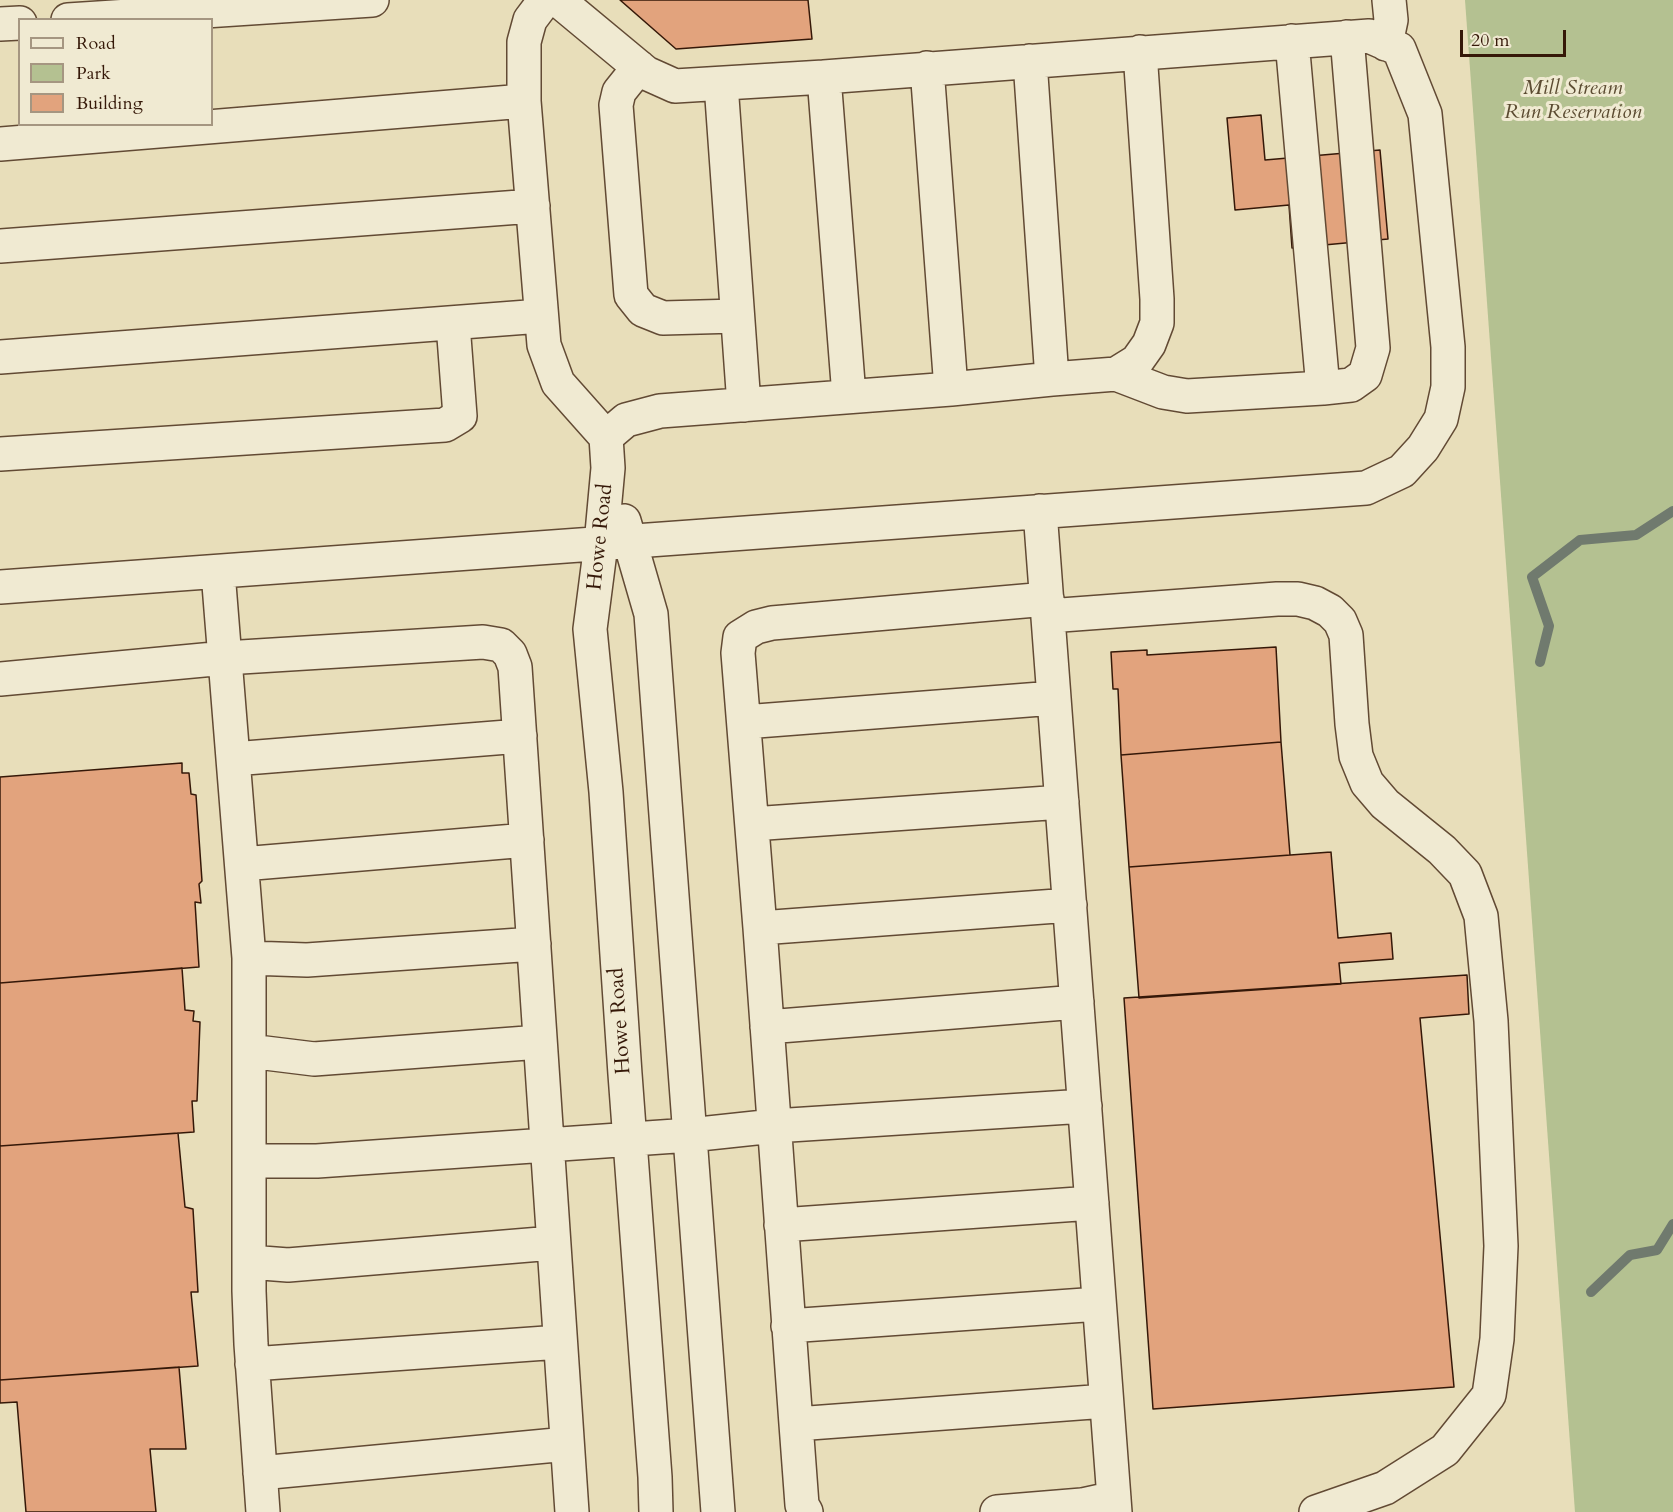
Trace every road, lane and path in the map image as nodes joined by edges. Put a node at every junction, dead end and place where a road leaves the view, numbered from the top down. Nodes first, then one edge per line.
1 (372, 0) edge
2 (545, 0) edge
3 (558, 0) edge
4 (1389, 0) edge
5 (98, 18) edge
6 (18, 23) edge
7 (0, 24) edge
8 (1347, 37) junction
9 (1292, 41) junction
10 (1386, 44) junction
11 (1140, 52) junction
12 (1030, 61) junction
13 (639, 68) junction
14 (927, 68) junction
15 (824, 77) junction
16 (721, 84) junction
17 (524, 101) junction
18 (0, 144) edge
19 (532, 206) junction
20 (0, 246) edge
21 (541, 316) junction
22 (737, 316) junction
23 (453, 324) junction
24 (0, 357) edge
25 (1116, 374) junction
26 (1052, 379) junction
27 (1323, 388) junction
28 (951, 389) junction
29 (849, 396) junction
30 (744, 405) junction
31 (607, 452) junction
32 (0, 454) edge
33 (1040, 511) junction
34 (616, 543) junction
35 (218, 572) junction
36 (0, 587) edge
37 (1048, 608) junction
38 (225, 658) junction
39 (0, 679) edge
40 (1054, 698) junction
41 (744, 722) junction
42 (520, 736) junction
43 (233, 759) junction
44 (1062, 802) junction
45 (752, 824) junction
46 (527, 840) junction
47 (242, 864) junction
48 (1070, 905) junction
49 (760, 928) junction
50 (534, 944) junction
51 (249, 958) junction
52 (1077, 1002) junction
53 (767, 1027) junction
54 (540, 1042) junction
55 (249, 1051) junction
56 (1084, 1106) junction
57 (774, 1126) junction
58 (690, 1135) junction
59 (629, 1138) junction
60 (547, 1145) junction
61 (249, 1161) junction
62 (1092, 1203) junction
63 (781, 1225) junction
64 (553, 1243) junction
65 (249, 1262) junction
66 (1099, 1304) junction
67 (788, 1326) junction
68 (560, 1342) junction
69 (252, 1364) junction
70 (1106, 1401) junction
71 (796, 1424) junction
72 (567, 1444) junction
73 (260, 1473) junction
74 (1114, 1505) edge
75 (263, 1512) edge
76 (572, 1512) edge
77 (656, 1512) edge
78 (718, 1512) edge
79 (806, 1512) edge
80 (997, 1512) edge
81 (1316, 1512) edge

1 - 5 lane
2 - 17 lane
3 - 13 lane
4 - 10 lane
6 - 7 lane
8 - 9 lane
8 - 10 lane
8 - 27 lane
9 - 11 lane
9 - 27 lane
10 - 33 lane
11 - 12 lane
11 - 25 lane
12 - 14 lane
12 - 26 lane
13 - 16 lane
13 - 22 lane
14 - 15 lane
14 - 28 lane
15 - 16 lane
15 - 29 lane
16 - 22 lane
17 - 18 lane
17 - 19 lane
19 - 20 lane
19 - 21 lane
21 - 23 lane
21 - 31 lane
22 - 30 lane
23 - 24 lane
23 - 32 lane
25 - 26 lane
25 - 27 lane
26 - 28 lane
28 - 29 lane
29 - 30 lane
30 - 31 lane
31 - 34 lane, Howe Road
33 - 34 lane
33 - 37 lane
34 - 35 lane
34 - 58 lane, Howe Road
34 - 59 lane, Howe Road
35 - 36 lane
35 - 38 lane
37 - 40 lane
37 - 41 lane
37 - 81 lane
38 - 39 lane
38 - 42 lane
38 - 43 lane
40 - 41 lane
40 - 44 lane
41 - 45 lane
42 - 43 lane
42 - 46 lane
43 - 47 lane
44 - 45 lane
44 - 48 lane
45 - 49 lane
46 - 47 lane
46 - 50 lane
47 - 51 lane
48 - 49 lane
48 - 52 lane
49 - 53 lane
50 - 51 lane
50 - 54 lane
51 - 55 lane
52 - 53 lane
52 - 56 lane
53 - 57 lane
54 - 55 lane
54 - 60 lane
55 - 61 lane
56 - 57 lane
56 - 62 lane
57 - 58 lane
57 - 63 lane
58 - 59 lane
58 - 78 lane, Howe Road
59 - 60 lane
59 - 77 lane, Howe Road
60 - 61 lane
60 - 64 lane
61 - 65 lane
62 - 63 lane
62 - 66 lane
63 - 67 lane
64 - 65 lane
64 - 68 lane
65 - 69 lane
66 - 67 lane
66 - 70 lane
67 - 71 lane
68 - 69 lane
68 - 72 lane
69 - 73 lane
70 - 71 lane
70 - 74 lane
71 - 79 lane
72 - 73 lane
72 - 76 lane
73 - 75 lane
74 - 80 lane

